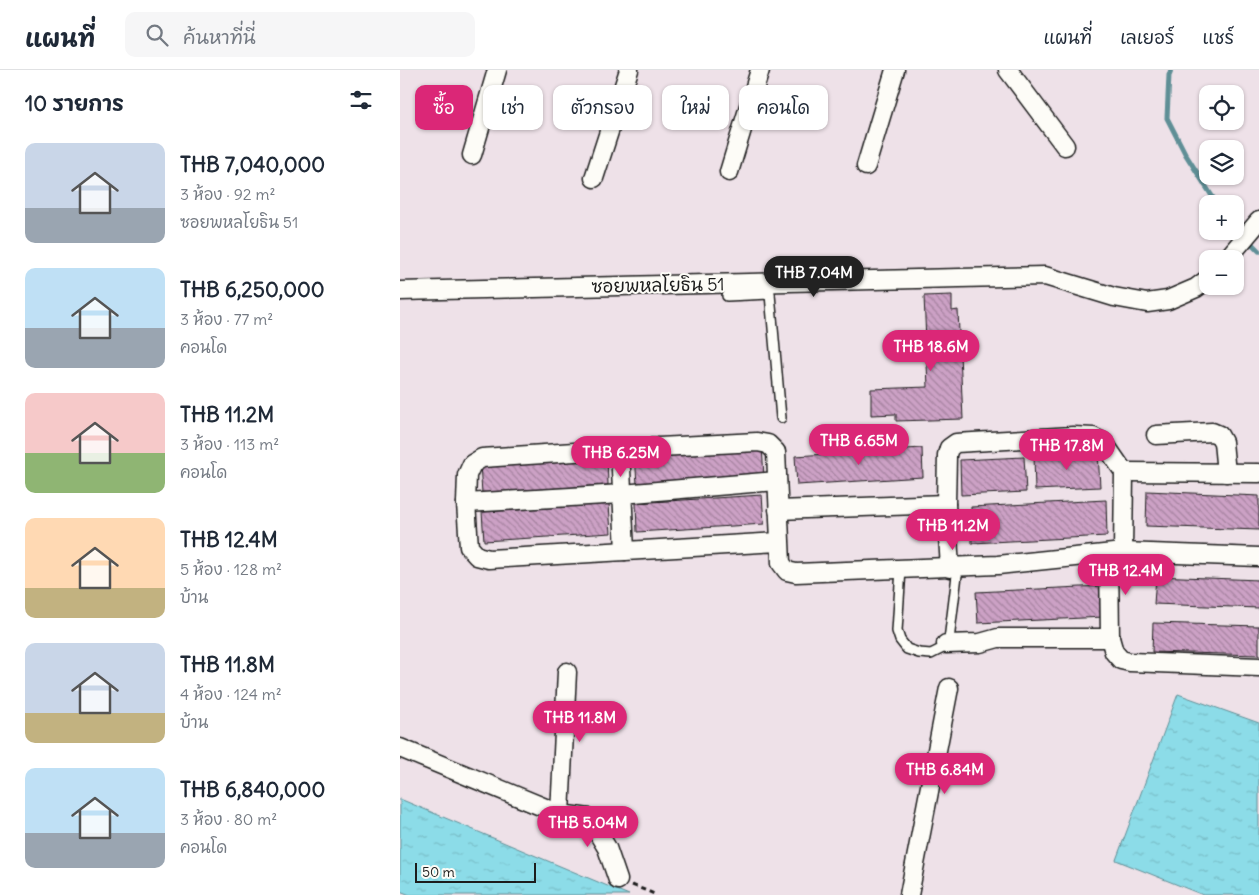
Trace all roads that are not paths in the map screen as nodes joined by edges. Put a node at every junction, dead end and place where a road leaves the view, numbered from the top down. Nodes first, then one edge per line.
1 (497, 70) edge
2 (629, 70) edge
3 (760, 70) edge
4 (895, 70) edge
5 (1008, 70) edge
6 (1065, 146) dead end
7 (472, 155) dead end
8 (866, 166) dead end
9 (729, 172) dead end
10 (594, 178) dead end
11 (1259, 221) edge
12 (1235, 250) edge
13 (1199, 286) edge
14 (770, 288) junction
15 (400, 292) edge
16 (727, 296) dead end
17 (781, 418) dead end
18 (1156, 435) dead end
19 (620, 449) junction
20 (1124, 472) junction
21 (1226, 473) junction
22 (1259, 473) edge
23 (777, 481) junction
24 (622, 494) junction
25 (466, 503) junction
26 (946, 504) junction
27 (778, 510) junction
28 (780, 542) junction
29 (624, 551) junction
30 (1116, 553) junction
31 (1259, 557) edge
32 (954, 567) junction
33 (901, 570) junction
34 (1110, 638) junction
35 (946, 644) junction
36 (1259, 667) edge
37 (567, 672) dead end
38 (949, 688) dead end
39 (400, 748) edge
40 (560, 814) junction
41 (618, 880) road end
42 (909, 895) edge

1 - 7 street
2 - 10 street
3 - 9 street
4 - 8 street
5 - 6 street
11 - 12 street
13 - 14 street, ซอยพหลโยธิน 51
14 - 15 street, ซอยพหลโยธิน 51
14 - 16 lane
14 - 17 lane
18 - 21 street
19 - 23 street
19 - 24 street
19 - 25 street
20 - 21 street
20 - 26 street
20 - 30 street
21 - 22 street
23 - 24 street
23 - 27 street
24 - 25 street
24 - 29 street
25 - 29 street
26 - 27 street
26 - 32 street
27 - 28 street
28 - 29 street
28 - 33 street
30 - 31 street
30 - 32 street
30 - 34 street
32 - 33 street
32 - 35 lane
33 - 35 lane
34 - 35 street
34 - 36 street
37 - 40 street
38 - 42 street
39 - 40 street
40 - 41 street

